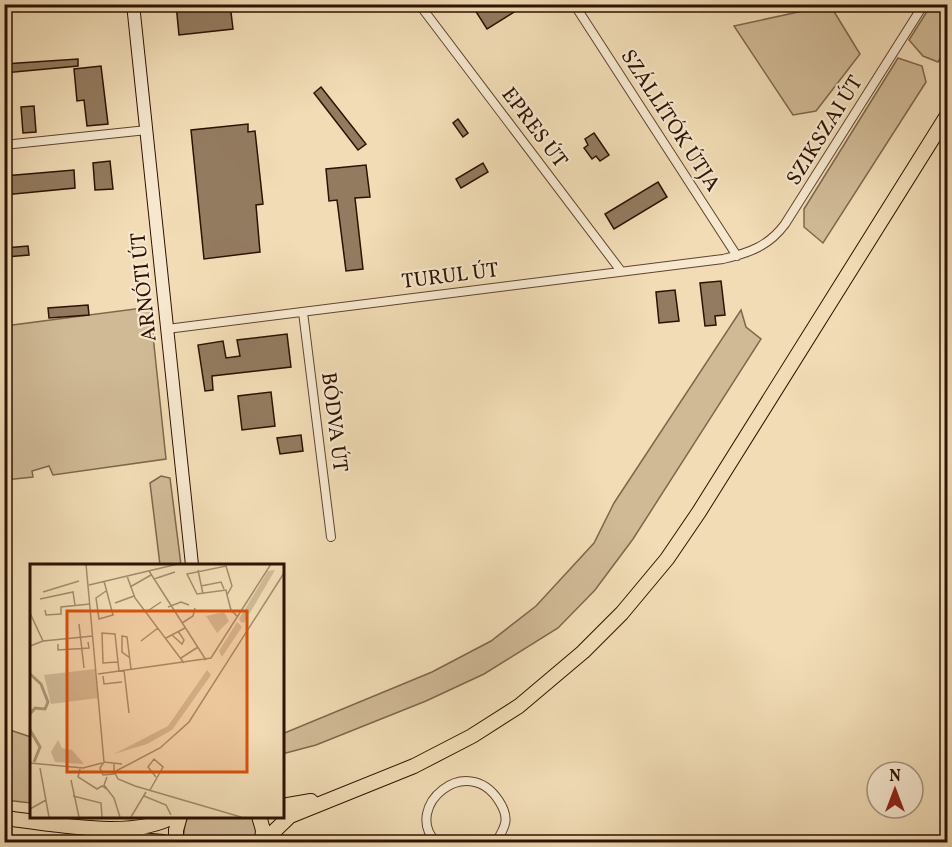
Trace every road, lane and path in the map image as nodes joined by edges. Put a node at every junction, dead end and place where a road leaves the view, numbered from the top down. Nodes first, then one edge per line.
1 (133, 4) edge
2 (419, 4) edge
3 (574, 4) edge
4 (924, 4) edge
5 (948, 114) edge
6 (147, 130) junction
7 (4, 145) edge
8 (737, 256) junction
9 (621, 272) junction
10 (303, 312) junction
11 (167, 329) junction
12 (331, 537) dead end
13 (192, 564) edge
14 (340, 796) junction
15 (284, 806) edge
16 (172, 817) edge
17 (180, 817) edge
18 (259, 817) edge
19 (4, 818) edge
20 (4, 827) edge
21 (163, 843) edge
22 (176, 843) edge
23 (262, 843) edge
24 (436, 843) edge
25 (496, 843) edge

1 - 6 main road, ARNÓTI ÚT
2 - 9 street, EPRES ÚT
3 - 8 street, SZÁLLÍTÓK ÚTJA
4 - 8 street, SZIKSZAI ÚT
5 - 14 main road
6 - 7 street
6 - 11 main road, ARNÓTI ÚT
8 - 9 street, TURUL ÚT
9 - 10 street, TURUL ÚT
10 - 11 street, TURUL ÚT
10 - 12 street, BÓDVA ÚT
11 - 13 main road, ARNÓTI ÚT
14 - 15 main road
14 - 23 main road
16 - 19 main road
17 - 22 main road
18 - 23 main road
20 - 21 main road
24 - 25 street

